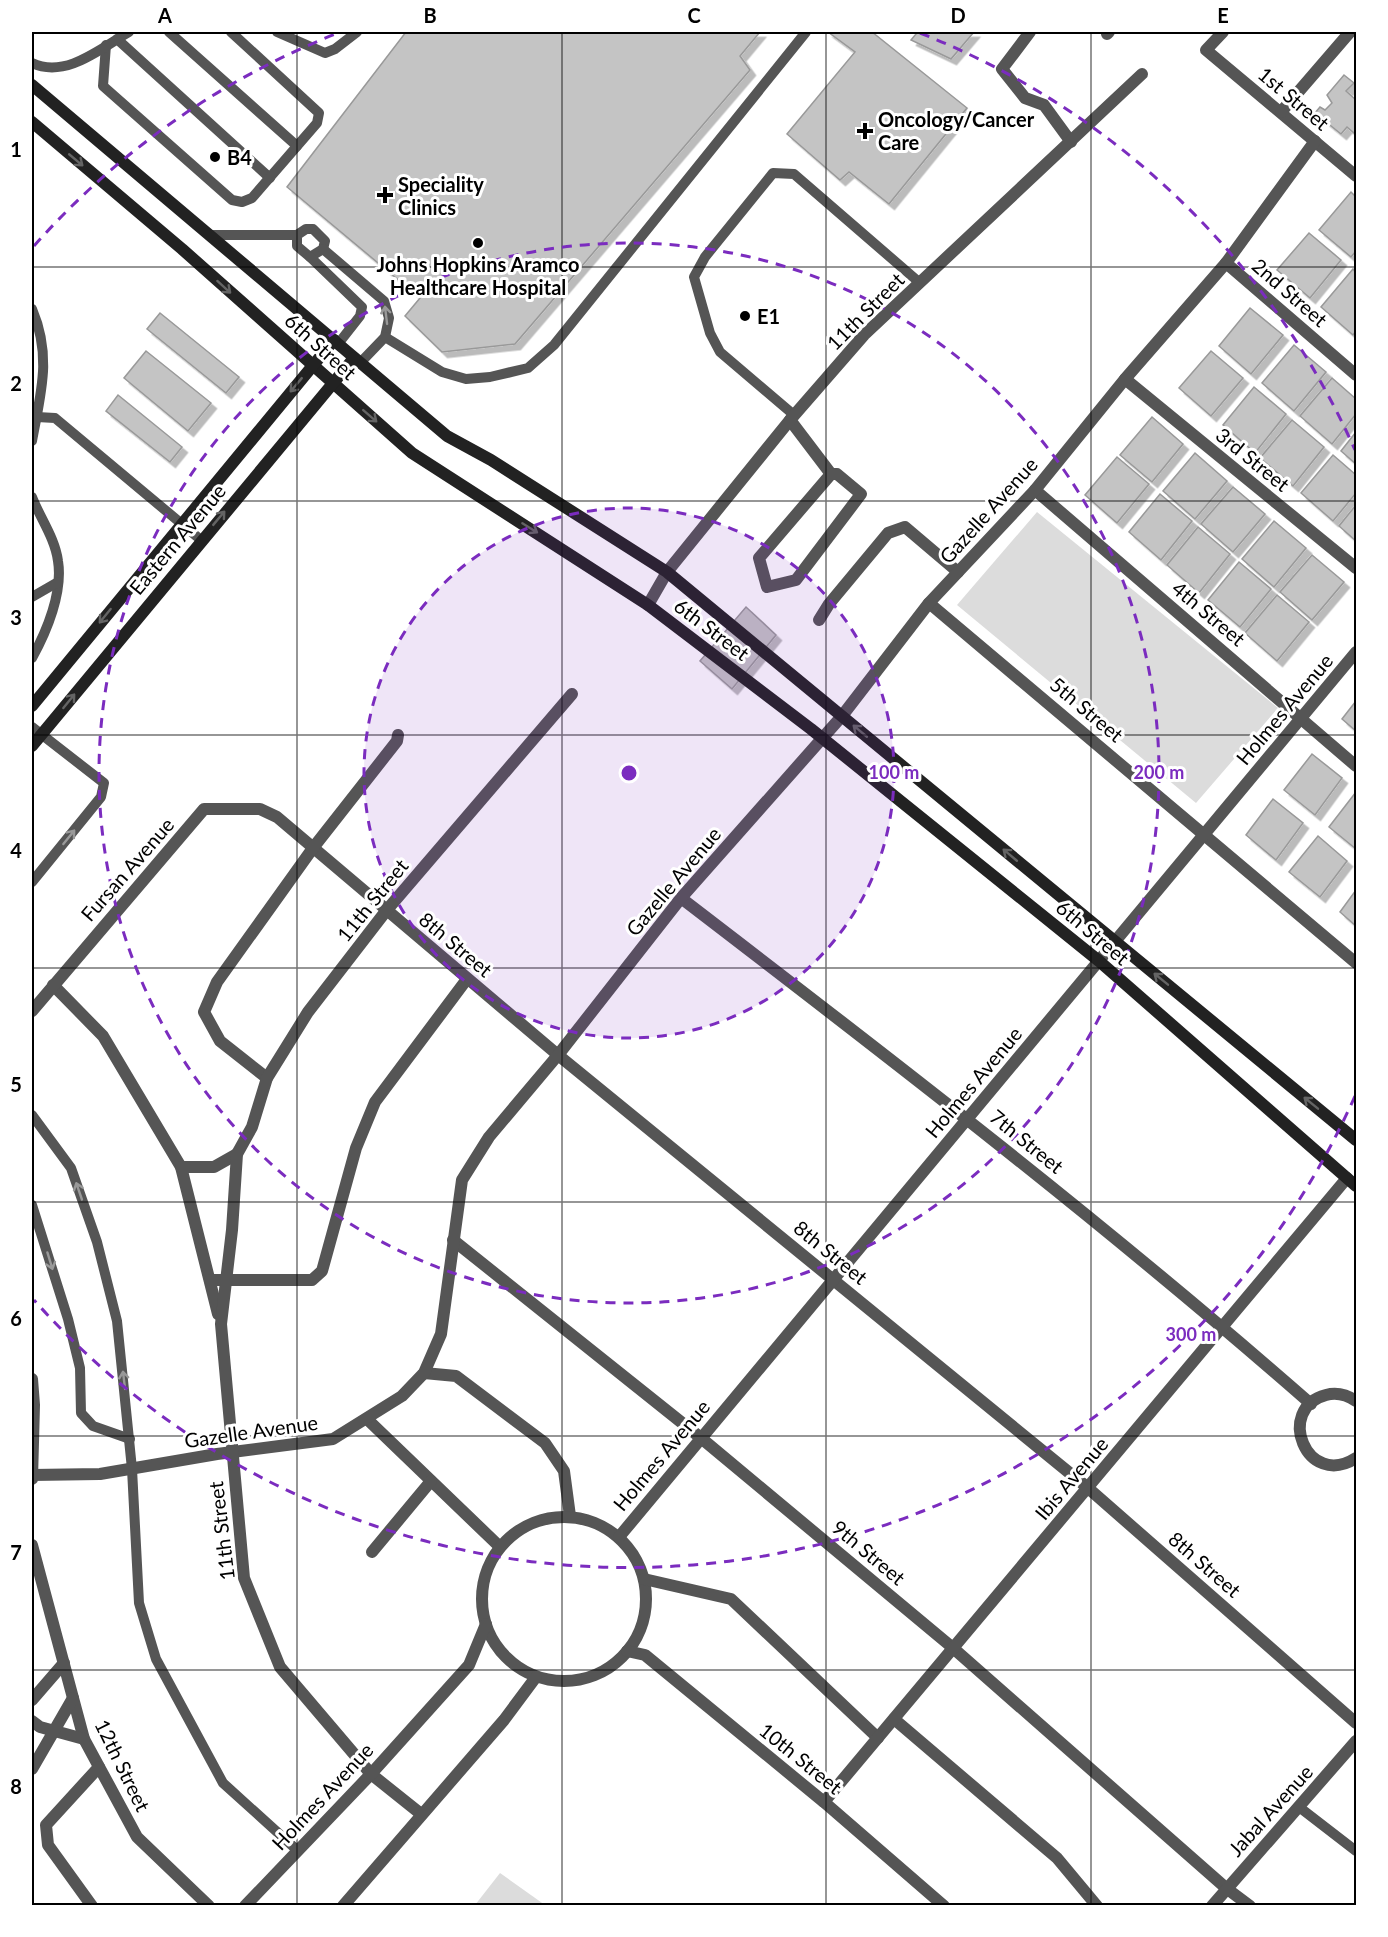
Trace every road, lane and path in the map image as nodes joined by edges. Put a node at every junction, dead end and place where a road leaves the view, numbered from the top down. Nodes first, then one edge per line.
1 (129, 32) edge
2 (169, 32) edge
3 (231, 32) edge
4 (277, 32) edge
5 (357, 32) edge
6 (806, 32) edge
7 (1030, 32) edge
8 (1223, 32) edge
9 (1350, 32) edge
10 (117, 39) junction
11 (106, 45) junction
12 (32, 63) edge
13 (1142, 74) dead end
14 (32, 85) edge
15 (1281, 112) junction
16 (32, 122) edge
17 (1316, 141) junction
18 (1071, 142) junction
19 (297, 146) junction
20 (1356, 176) edge
21 (270, 178) junction
22 (211, 235) junction
23 (297, 235) junction
24 (322, 249) junction
25 (310, 258) junction
26 (1226, 262) junction
27 (920, 283) junction
28 (32, 309) edge
29 (385, 337) junction
30 (336, 342) junction
31 (357, 360) junction
32 (313, 365) junction
33 (1356, 375) edge
34 (1125, 379) junction
35 (333, 383) junction
36 (792, 417) junction
37 (34, 418) edge
38 (32, 441) edge
39 (831, 474) junction
40 (1035, 490) junction
41 (32, 497) edge
42 (181, 523) junction
43 (201, 540) junction
44 (1356, 568) edge
45 (668, 572) junction
46 (958, 572) junction
47 (58, 582) junction
48 (32, 597) edge
49 (929, 603) junction
50 (648, 605) junction
51 (819, 620) dead end
52 (1356, 652) edge
53 (32, 658) edge
54 (572, 694) dead end
55 (32, 706) edge
56 (842, 716) junction
57 (1302, 718) junction
58 (37, 730) edge
59 (398, 735) dead end
60 (823, 739) junction
61 (32, 746) edge
62 (1356, 766) edge
63 (277, 817) joint
64 (1206, 834) junction
65 (313, 848) junction
66 (32, 882) edge
67 (681, 898) junction
68 (386, 911) junction
69 (1115, 942) junction
70 (1099, 961) junction
71 (1356, 963) edge
72 (467, 979) junction
73 (53, 985) junction
74 (32, 1011) edge
75 (558, 1055) junction
76 (267, 1078) junction
77 (968, 1118) junction
78 (34, 1120) edge
79 (1356, 1140) edge
80 (237, 1154) junction
81 (182, 1167) junction
82 (1352, 1182) edge
83 (32, 1205) edge
84 (453, 1240) junction
85 (833, 1279) junction
86 (210, 1280) junction
87 (226, 1281) junction
88 (220, 1324) junction
89 (1223, 1326) junction
90 (424, 1373) junction
91 (32, 1379) edge
92 (1356, 1401) edge
93 (1311, 1404) junction
94 (367, 1419) junction
95 (701, 1438) junction
96 (130, 1439) junction
97 (232, 1452) junction
98 (1356, 1458) edge
99 (132, 1468) junction
100 (32, 1476) edge
101 (431, 1481) junction
102 (1088, 1488) junction
103 (570, 1516) junction
104 (619, 1537) junction
105 (32, 1545) edge
106 (500, 1547) junction
107 (372, 1552) dead end
108 (644, 1579) junction
109 (486, 1624) junction
110 (953, 1648) junction
111 (627, 1652) junction
112 (64, 1663) junction
113 (536, 1677) junction
114 (73, 1698) junction
115 (32, 1700) edge
116 (894, 1719) junction
117 (32, 1721) edge
118 (1356, 1722) edge
119 (54, 1731) junction
120 (878, 1738) junction
121 (84, 1739) junction
122 (1356, 1741) edge
123 (99, 1767) junction
124 (32, 1769) edge
125 (371, 1774) junction
126 (824, 1802) junction
127 (1299, 1807) junction
128 (421, 1814) junction
129 (297, 1851) junction
130 (1356, 1851) edge
131 (1226, 1888) junction
132 (92, 1905) edge
133 (208, 1905) edge
134 (245, 1905) edge
135 (343, 1905) edge
136 (944, 1905) edge
137 (1097, 1905) edge
138 (1212, 1905) edge
139 (1250, 1905) edge

1 - 10 lane
2 - 19 lane
3 - 19 lane
4 - 5 lane
6 - 29 lane
7 - 18 street
8 - 15 street, 1st Street
9 - 15 street
10 - 11 lane
10 - 21 lane
11 - 12 lane
11 - 21 lane
13 - 18 street, 11th Street
14 - 22 main road, 6th Street
15 - 17 street, 1st Street
16 -> 32 main road, 6th Street
17 - 20 street, 1st Street
17 - 26 street, Gazelle Avenue
18 - 27 street, 11th Street
19 - 21 lane
22 - 23 lane
22 - 30 main road, 6th Street
23 - 24 lane
23 - 25 lane
24 - 25 lane
29 -> 24 lane
25 - 30 lane
26 - 33 street, 2nd Street
26 - 34 street, Gazelle Avenue
27 - 36 street, 11th Street
27 - 36 lane
28 - 37 lane
29 - 31 lane
30 - 31 main road, 6th Street
30 - 32 main road, Eastern Avenue
31 - 35 main road, Eastern Avenue
31 - 45 main road, 6th Street
32 - 35 main road, 6th Street
32 -> 42 main road, Eastern Avenue
34 - 40 street, Gazelle Avenue
34 - 44 street, 3rd Street
43 -> 35 main road, Eastern Avenue
35 -> 50 main road, 6th Street
36 - 39 street
36 - 45 street, 11th Street
37 - 38 lane
37 - 42 lane
39 - 39 street
40 - 46 street, Gazelle Avenue
40 - 57 street, 4th Street
41 - 47 lane
42 - 43 lane
42 -> 55 main road, Eastern Avenue
58 -> 43 main road, Eastern Avenue
45 - 50 street, 11th Street
45 - 56 main road, 6th Street
46 - 49 street, Gazelle Avenue
46 - 51 street
47 - 48 lane
47 - 53 lane
49 - 56 street, Gazelle Avenue
49 - 64 street, 5th Street
50 - 60 main road, 6th Street
52 - 57 street, Holmes Avenue
54 - 68 street, 11th Street
56 - 60 street, Gazelle Avenue
69 -> 56 main road, 6th Street
57 - 62 street, 4th Street
57 - 64 street, Holmes Avenue
58 - 61 main road, Eastern Avenue
66 -> 58 lane
59 - 65 street
60 - 67 street, Gazelle Avenue
60 - 70 main road, 6th Street
63 - 65 street, 8th Street
63 - 73 street, Fursan Avenue
64 - 69 street, Holmes Avenue
64 - 71 street, 5th Street
65 - 68 street, 8th Street
65 - 76 street
67 - 75 street, Gazelle Avenue
67 - 77 street, 7th Street
68 - 72 street, 8th Street
68 - 76 street, 11th Street
69 - 70 street, Holmes Avenue
79 -> 69 main road, 6th Street
70 - 77 street, Holmes Avenue
70 - 82 main road, 6th Street
72 - 75 street, 8th Street
72 - 87 street
73 - 74 street, Fursan Avenue
73 - 81 street, 11th Street
75 - 84 street, Gazelle Avenue
75 - 85 street, 8th Street
76 - 80 street, 11th Street
77 - 85 street, Holmes Avenue
77 - 89 street, 7th Street
96 -> 78 lane
80 - 81 street
80 - 87 street, 11th Street
81 - 86 street, 11th Street
82 - 89 street, Ibis Avenue
83 -> 96 lane
84 - 90 street, Gazelle Avenue
84 - 95 street, 9th Street
85 - 95 street, Holmes Avenue
85 - 102 street, 8th Street
86 - 87 street
86 - 88 street, 11th Street
87 - 88 street, 11th Street
88 - 97 street, 11th Street
89 - 93 street, 7th Street
89 - 102 street, Ibis Avenue
90 - 94 street, Gazelle Avenue
90 - 103 street
91 - 100 street
92 - 93 street
93 - 98 street
94 - 97 street, Gazelle Avenue
94 - 101 street
95 - 104 street, Holmes Avenue
95 - 110 street, 9th Street
96 - 99 lane
97 - 99 street, Gazelle Avenue
97 - 125 street, 11th Street
99 - 100 street, Gazelle Avenue
99 - 129 lane
101 - 106 street
101 - 107 street
102 - 110 street, Ibis Avenue
102 - 118 street, 8th Street
103 - 104 street
103 - 106 street
104 - 108 street
105 - 112 street, 12th Street
106 - 109 street
108 - 111 street
108 - 120 street
109 - 113 street
109 - 125 street, Holmes Avenue
110 - 116 street, Ibis Avenue
110 - 131 street, 9th Street
111 - 113 street
111 - 126 street, 10th Street
112 - 114 street, 12th Street
112 - 115 street
113 - 128 street
114 - 119 street
114 - 121 street, 12th Street
116 - 120 street, Ibis Avenue
116 - 137 street
117 - 119 street
119 - 121 street
119 - 124 street
120 - 126 street, Ibis Avenue
121 - 123 street, 12th Street
122 - 127 street, Jabal Avenue
123 - 132 street
123 - 133 street, 12th Street
125 - 128 street, 11th Street
125 - 129 street, Holmes Avenue
126 - 136 street, 10th Street
127 - 130 lane
127 - 131 street, Jabal Avenue
128 - 135 street
129 - 134 street, Holmes Avenue
131 - 138 street, Jabal Avenue
131 - 139 street, 9th Street

